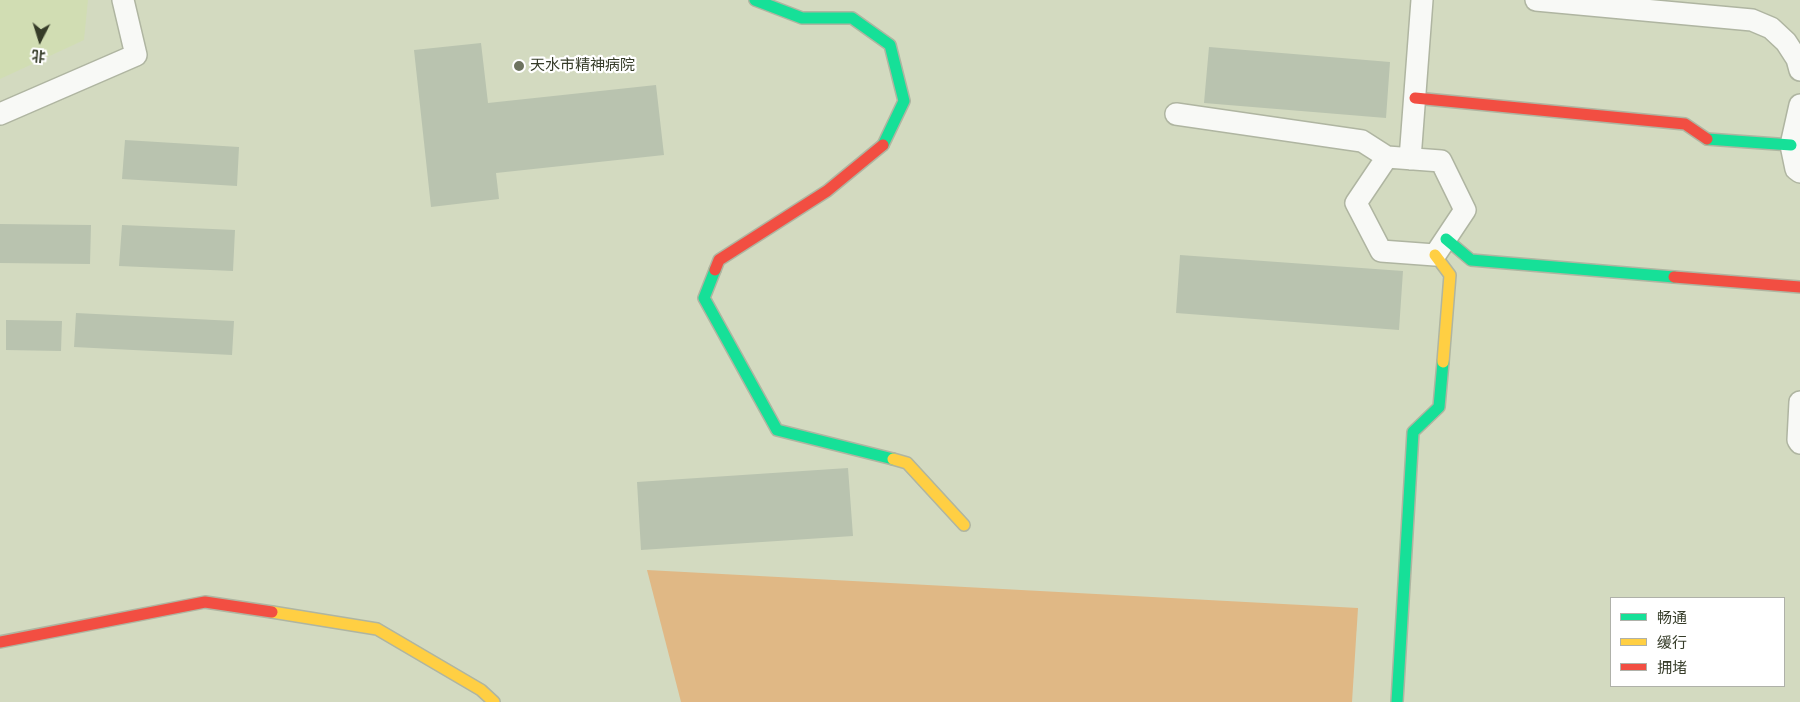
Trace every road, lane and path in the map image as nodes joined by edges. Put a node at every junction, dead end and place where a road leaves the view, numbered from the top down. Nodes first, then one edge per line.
1 (123, 0) edge
2 (755, 0) edge
3 (1422, 0) edge
4 (1536, 0) edge
5 (1800, 70) edge
6 (1415, 98) junction
7 (1800, 105) edge
8 (0, 114) edge
9 (1176, 114) dead end
10 (1792, 145) junction
11 (1387, 157) junction
12 (1410, 159) junction
13 (1800, 172) edge
14 (1441, 247) junction
15 (1800, 287) edge
16 (1800, 402) edge
17 (1800, 443) edge
18 (964, 525) dead end
19 (0, 642) edge
20 (494, 702) edge
21 (1397, 702) edge

1 - 8 street
2 - 18 street
3 - 6 street
4 - 5 street
6 - 10 street
6 - 12 street
7 - 10 street
9 - 11 street
10 - 13 street
11 - 12 street
11 - 14 street
12 - 14 street
14 - 15 street
14 - 21 street
16 - 17 street
19 - 20 street

